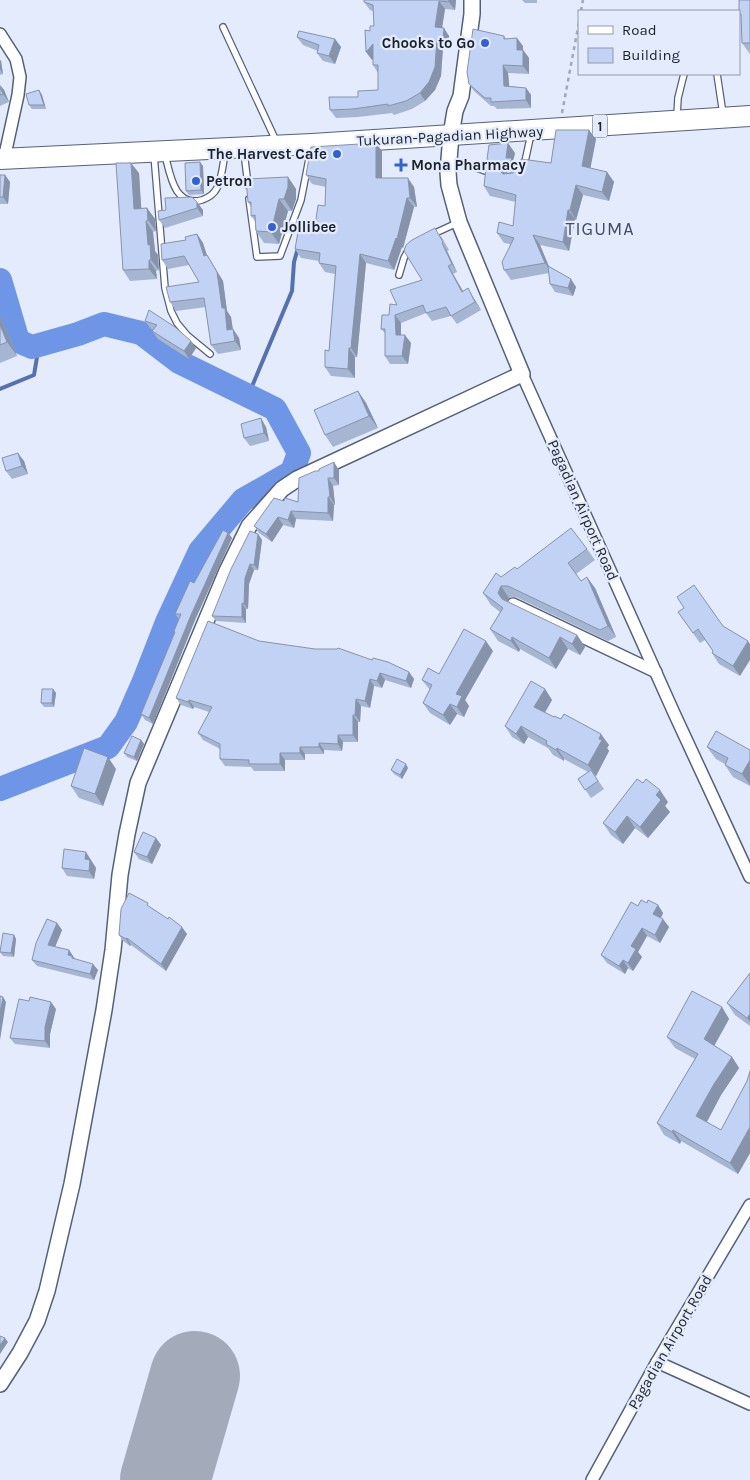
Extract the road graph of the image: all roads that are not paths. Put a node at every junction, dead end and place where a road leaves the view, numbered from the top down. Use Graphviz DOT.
graph roads {
  1 [pos="467,0"];
  2 [pos="472,0"];
  3 [pos="223,27"];
  4 [pos="0,34"];
  5 [pos="464,44"];
  6 [pos="684,75"];
  7 [pos="717,75"];
  8 [pos="750,116"];
  9 [pos="724,118"];
  10 [pos="676,121"];
  11 [pos="532,130"];
  12 [pos="451,135"];
  13 [pos="312,144"];
  14 [pos="278,146"];
  15 [pos="235,148"];
  16 [pos="158,150"];
  17 [pos="448,158"];
  18 [pos="2,159"];
  19 [pos="493,173"];
  20 [pos="521,176"];
  21 [pos="459,222"];
  22 [pos="423,239"];
  23 [pos="415,244"];
  24 [pos="399,275"];
  25 [pos="210,354"];
  26 [pos="522,374"];
  27 [pos="513,604"];
  28 [pos="656,672"];
  29 [pos="750,877"];
  30 [pos="750,1205"];
  31 [pos="657,1362"];
  32 [pos="0,1384"];
  33 [pos="750,1404"];
  34 [pos="592,1480"];
  1 -- 5 [label="street"];
  2 -- 5 [label="street"];
  3 -- 14 [label="lane"];
  4 -- 18 [label="street"];
  5 -- 12 [label="street, Pagadian Airport Road"];
  6 -- 10 [label="lane"];
  7 -- 9 [label="lane"];
  8 -- 9 [label="highway, Tukuran-Pagadian Highway / 1"];
  9 -- 10 [label="highway, Tukuran-Pagadian Highway / 1"];
  10 -- 11 [label="highway, Tukuran-Pagadian Highway / 1"];
  11 -- 12 [label="highway, Tukuran-Pagadian Highway / 1"];
  11 -- 20 [label="lane"];
  12 -- 13 [label="highway, Tukuran-Pagadian Highway / 1"];
  12 -- 17 [label="street, Pagadian Airport Road"];
  13 -- 14 [label="highway, Tukuran-Pagadian Highway / 1"];
  13 -- 15 [label="lane"];
  14 -- 15 [label="highway, Tukuran-Pagadian Highway / 1"];
  15 -- 16 [label="highway, Tukuran-Pagadian Highway / 1"];
  15 -- 16 [label="lane"];
  16 -- 18 [label="highway, Tukuran-Pagadian Highway / 1"];
  16 -- 25 [label="lane"];
  17 -- 19 [label="lane"];
  17 -- 21 [label="street, Pagadian Airport Road"];
  21 -- 22 [label="lane"];
  21 -- 26 [label="street, Pagadian Airport Road"];
  23 -- 24 [label="lane"];
  26 -- 28 [label="street, Pagadian Airport Road"];
  26 -- 32 [label="street"];
  27 -- 28 [label="street"];
  28 -- 29 [label="street, Pagadian Airport Road"];
  30 -- 31 [label="street, Pagadian Airport Road"];
  31 -- 33 [label="street"];
  31 -- 34 [label="street, Pagadian Airport Road"];
}
